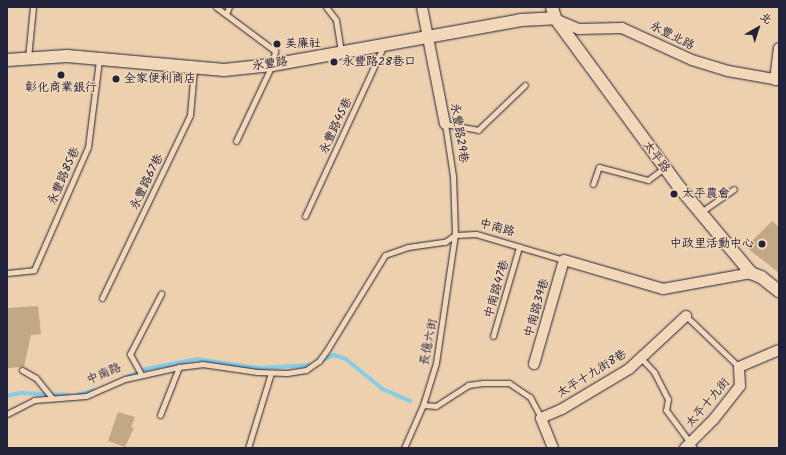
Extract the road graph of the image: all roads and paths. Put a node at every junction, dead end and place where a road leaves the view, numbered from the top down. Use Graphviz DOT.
graph roads {
  1 [pos="33,7"];
  2 [pos="216,7"];
  3 [pos="230,7"];
  4 [pos="326,7"];
  5 [pos="422,7"];
  6 [pos="554,13"];
  7 [pos="226,14"];
  8 [pos="429,36"];
  9 [pos="384,44"];
  10 [pos="779,48"];
  11 [pos="341,52"];
  12 [pos="28,58"];
  13 [pos="7,60"];
  14 [pos="99,60"];
  15 [pos="272,65"];
  16 [pos="194,69"];
  17 [pos="777,80"];
  18 [pos="525,85"];
  19 [pos="445,124"];
  20 [pos="236,142"];
  21 [pos="664,168"];
  22 [pos="593,184"];
  23 [pos="734,189"];
  24 [pos="700,212"];
  25 [pos="305,216"];
  26 [pos="455,235"];
  27 [pos="519,247"];
  28 [pos="564,260"];
  29 [pos="7,273"];
  30 [pos="751,274"];
  31 [pos="779,291"];
  32 [pos="161,294"];
  33 [pos="102,298"];
  34 [pos="686,316"];
  35 [pos="494,336"];
  36 [pos="779,350"];
  37 [pos="641,358"];
  38 [pos="534,364"];
  39 [pos="179,367"];
  40 [pos="738,367"];
  41 [pos="22,370"];
  42 [pos="271,373"];
  43 [pos="142,374"];
  44 [pos="52,398"];
  45 [pos="424,405"];
  46 [pos="7,414"];
  47 [pos="160,415"];
  48 [pos="542,418"];
  49 [pos="690,446"];
  50 [pos="248,448"];
  51 [pos="404,448"];
  52 [pos="553,448"];
  1 -- 12 [label="lane"];
  2 -- 7 [label="lane"];
  3 -- 7 [label="lane"];
  4 -- 11 [label="lane"];
  5 -- 8 [label="street, 永豐路29巷"];
  6 -- 8 [label="street, 永豐路"];
  6 -- 17 [label="street, 永豐北路"];
  6 -- 21 [label="street, 太平路"];
  7 -- 15 [label="lane"];
  8 -- 9 [label="street, 永豐路"];
  8 -- 19 [label="street, 永豐路29巷"];
  9 -- 11 [label="street, 永豐路"];
  9 -- 25 [label="lane, 永豐路45巷"];
  10 -- 17 [label="street"];
  11 -- 15 [label="street, 永豐路"];
  12 -- 13 [label="street, 永豐路"];
  12 -- 14 [label="street, 永豐路"];
  14 -- 16 [label="street, 永豐路"];
  14 -- 29 [label="lane, 永豐路85巷"];
  15 -- 16 [label="street, 永豐路"];
  15 -- 20 [label="lane"];
  16 -- 33 [label="lane, 永豐路67巷"];
  18 -- 19 [label="lane"];
  19 -- 26 [label="lane, 永豐路29巷"];
  21 -- 22 [label="lane"];
  21 -- 24 [label="street, 太平路"];
  23 -- 24 [label="lane"];
  24 -- 30 [label="street, 太平路"];
  26 -- 27 [label="lane, 中南路"];
  26 -- 42 [label="lane, 中南路"];
  26 -- 45 [label="lane, 長億六街"];
  27 -- 28 [label="lane, 中南路"];
  27 -- 35 [label="lane, 中南路47巷"];
  28 -- 30 [label="street, 中南路"];
  28 -- 38 [label="street, 中南路39巷"];
  30 -- 31 [label="street, 太平路"];
  32 -- 43 [label="lane, 中南路"];
  34 -- 37 [label="street, 太平十九街8巷"];
  34 -- 40 [label="lane, 太平十九街8巷"];
  36 -- 40 [label="street, 太平十九街"];
  37 -- 48 [label="street, 太平十九街8巷"];
  37 -- 49 [label="lane"];
  39 -- 42 [label="lane, 中南路"];
  39 -- 43 [label="lane, 中南路"];
  39 -- 47 [label="lane"];
  40 -- 49 [label="street, 太平十九街"];
  41 -- 44 [label="lane"];
  42 -- 50 [label="lane"];
  43 -- 44 [label="lane, 中南路"];
  44 -- 46 [label="lane, 中南路"];
  45 -- 48 [label="lane"];
  45 -- 51 [label="lane, 長億六街"];
  48 -- 52 [label="street"];
}
